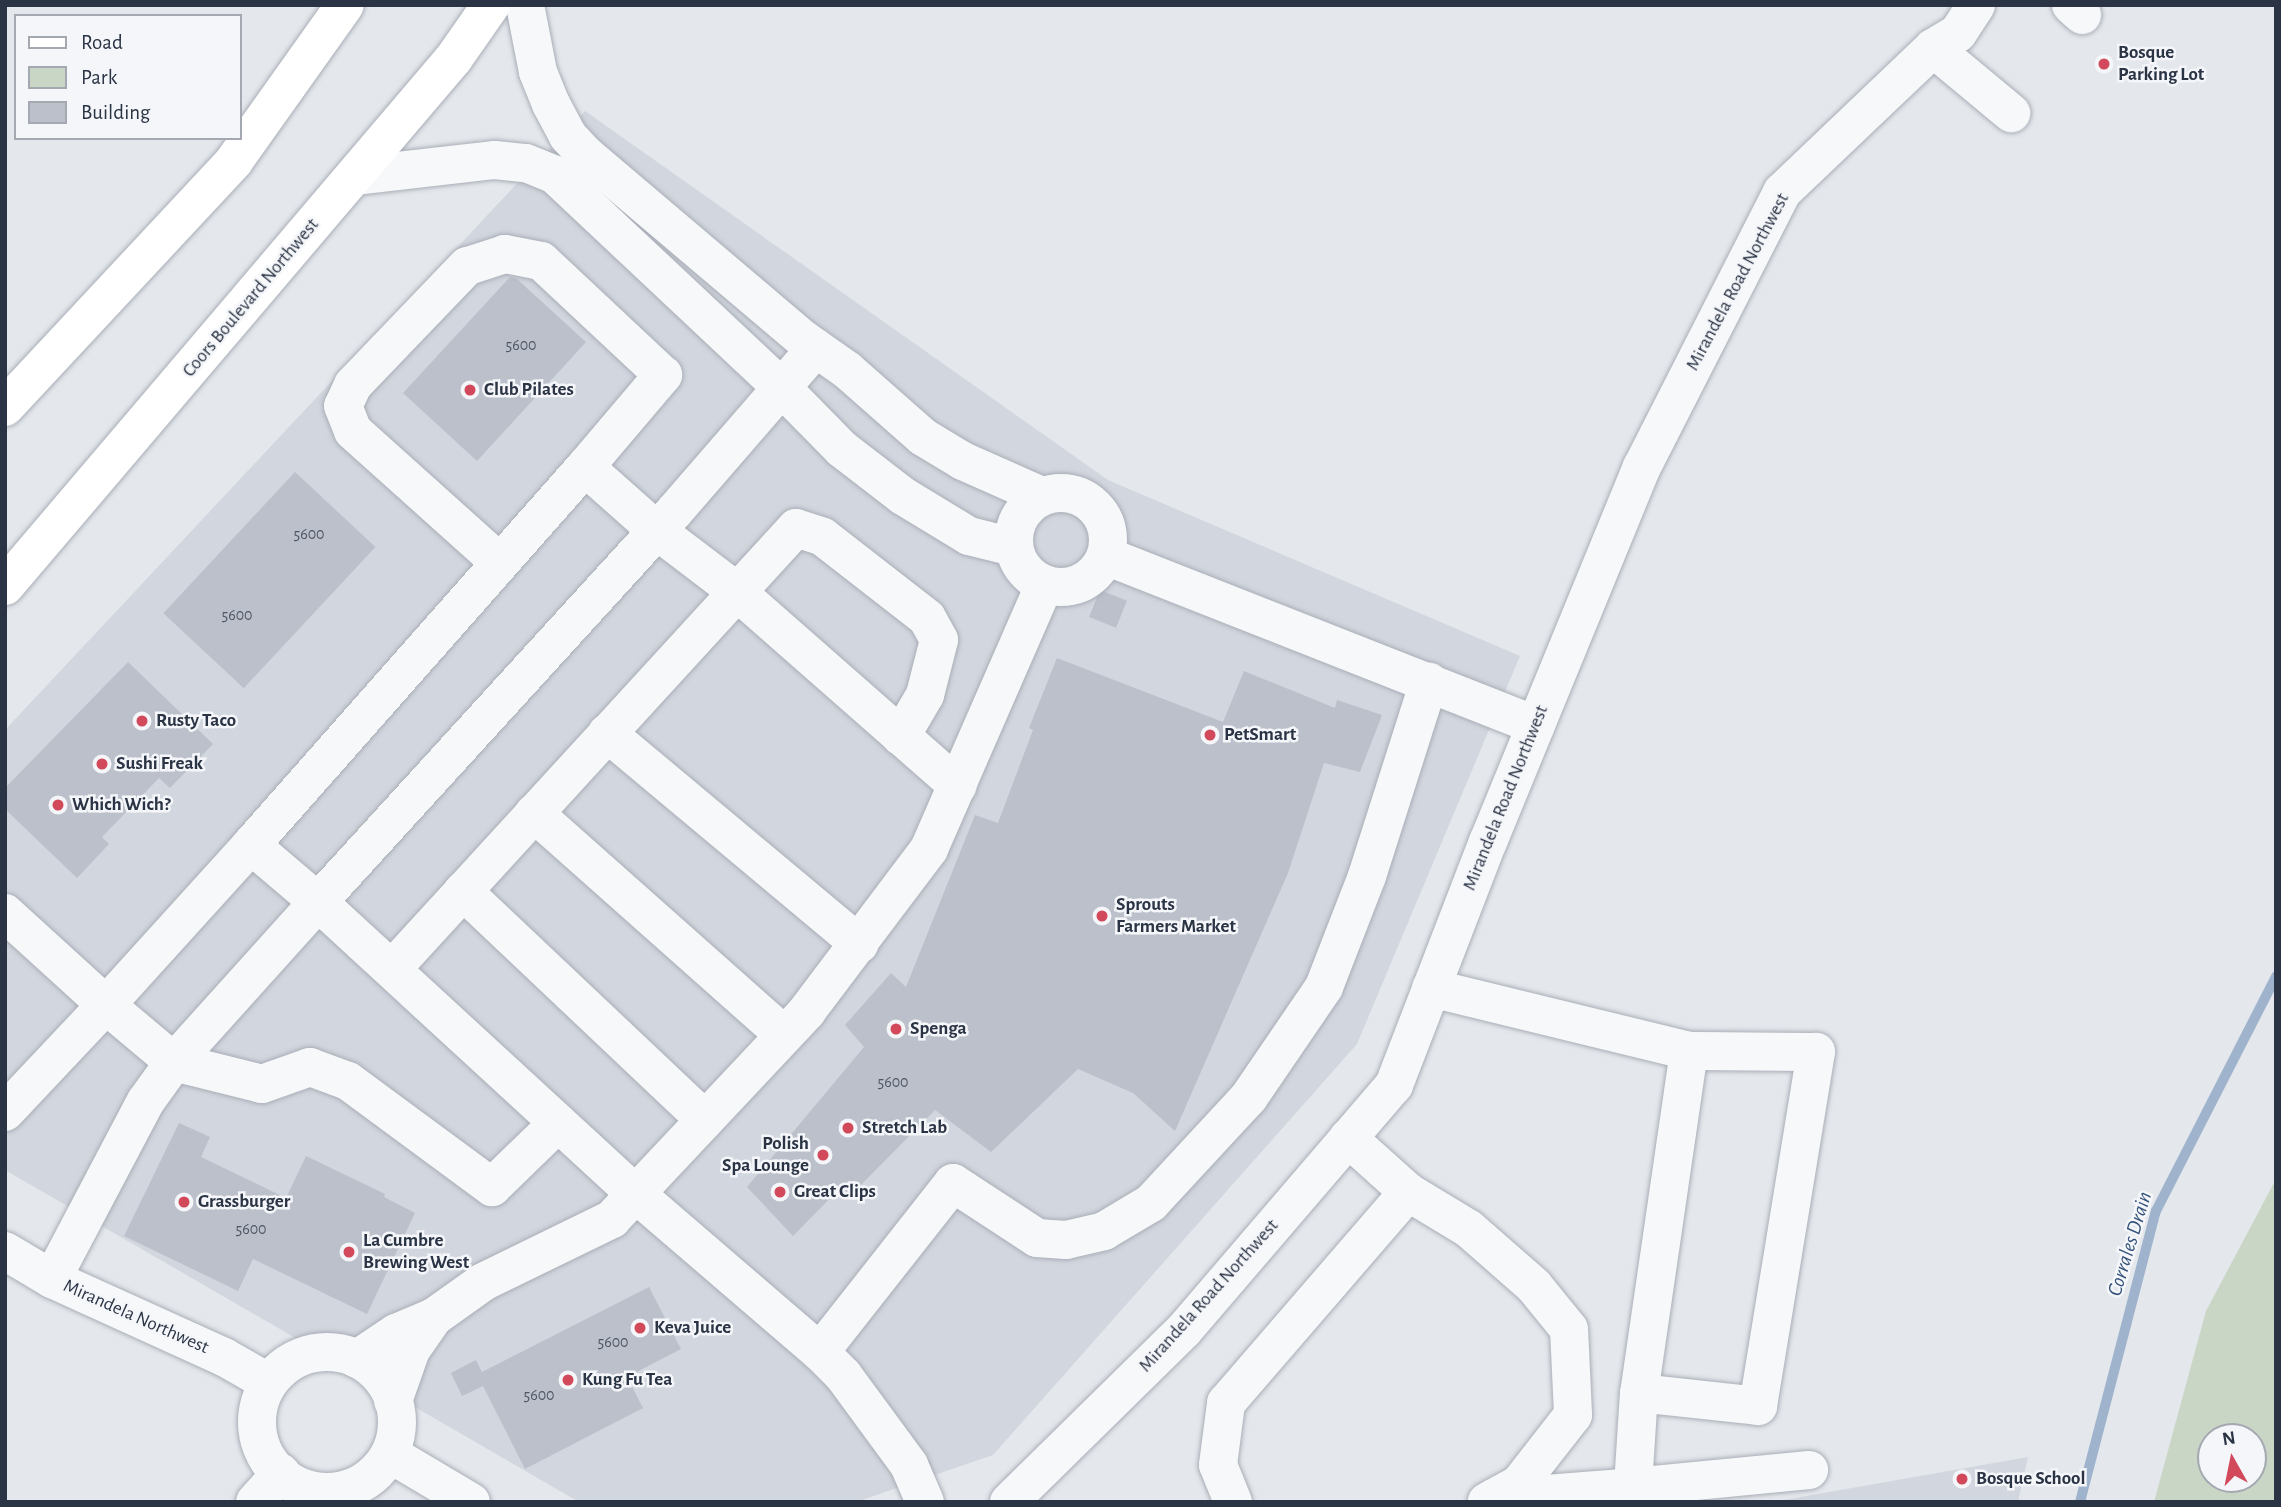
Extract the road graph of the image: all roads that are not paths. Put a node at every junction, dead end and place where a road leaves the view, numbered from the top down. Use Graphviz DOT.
graph roads {
  1 [pos="345,5"];
  2 [pos="491,5"];
  3 [pos="525,5"];
  4 [pos="1944,5"];
  5 [pos="1976,5"];
  6 [pos="1933,48"];
  7 [pos="2011,113"];
  8 [pos="354,176"];
  9 [pos="816,348"];
  10 [pos="781,387"];
  11 [pos="5,407"];
  12 [pos="585,467"];
  13 [pos="1042,496"];
  14 [pos="656,530"];
  15 [pos="1013,547"];
  16 [pos="1106,556"];
  17 [pos="499,562"];
  18 [pos="1045,584"];
  19 [pos="5,586"];
  20 [pos="736,591"];
  21 [pos="1429,682"];
  22 [pos="1536,725"];
  23 [pos="607,733"];
  24 [pos="901,736"];
  25 [pos="958,786"];
  26 [pos="534,813"];
  27 [pos="251,845"];
  28 [pos="463,891"];
  29 [pos="318,902"];
  30 [pos="5,913"];
  31 [pos="859,944"];
  32 [pos="392,969"];
  33 [pos="1432,988"];
  34 [pos="106,1005"];
  35 [pos="784,1035"];
  36 [pos="1689,1051"];
  37 [pos="174,1062"];
  38 [pos="5,1112"];
  39 [pos="705,1120"];
  40 [pos="558,1123"];
  41 [pos="1348,1138"];
  42 [pos="1408,1192"];
  43 [pos="636,1194"];
  44 [pos="5,1251"];
  45 [pos="52,1279"];
  46 [pos="434,1317"];
  47 [pos="820,1352"];
  48 [pos="357,1359"];
  49 [pos="268,1382"];
  50 [pos="1639,1393"];
  51 [pos="393,1401"];
  52 [pos="390,1454"];
  53 [pos="1810,1470"];
  54 [pos="281,1473"];
  55 [pos="1633,1487"];
  56 [pos="1489,1500"];
  57 [pos="255,1502"];
  58 [pos="471,1502"];
  59 [pos="925,1502"];
  60 [pos="1009,1502"];
  61 [pos="1233,1502"];
  1 -- 11 [label="main road"];
  2 -- 8 [label="main road, Coors Boulevard Northwest"];
  3 -- 9 [label="street"];
  4 -- 6 [label="street"];
  5 -- 6 [label="street"];
  6 -- 7 [label="street"];
  6 -- 22 [label="street, Mirandela Road Northwest"];
  8 -- 10 [label="street"];
  8 -- 19 [label="main road, Coors Boulevard Northwest"];
  9 -- 10 [label="street"];
  9 -- 13 [label="street"];
  10 -- 14 [label="street"];
  10 -- 15 [label="street"];
  12 -- 14 [label="street"];
  12 -- 17 [label="street"];
  12 -- 17 [label="street"];
  13 -- 15 [label="street"];
  13 -- 16 [label="street"];
  14 -- 20 [label="street"];
  14 -- 29 [label="street"];
  15 -- 18 [label="street"];
  16 -- 18 [label="street"];
  16 -- 21 [label="street"];
  17 -- 27 [label="street"];
  18 -- 25 [label="street"];
  20 -- 23 [label="street"];
  20 -- 24 [label="street"];
  20 -- 24 [label="street"];
  21 -- 22 [label="street"];
  21 -- 47 [label="street"];
  22 -- 33 [label="street, Mirandela Road Northwest"];
  23 -- 26 [label="street"];
  23 -- 31 [label="street"];
  24 -- 25 [label="street"];
  25 -- 31 [label="street"];
  26 -- 28 [label="street"];
  26 -- 35 [label="street"];
  27 -- 29 [label="street"];
  27 -- 34 [label="street"];
  28 -- 32 [label="street"];
  28 -- 39 [label="street"];
  29 -- 32 [label="street"];
  29 -- 37 [label="street"];
  30 -- 34 [label="street"];
  31 -- 35 [label="street"];
  32 -- 40 [label="street"];
  33 -- 36 [label="street"];
  33 -- 41 [label="street, Mirandela Road Northwest"];
  34 -- 37 [label="street"];
  34 -- 38 [label="street"];
  35 -- 39 [label="street"];
  36 -- 50 [label="street"];
  36 -- 50 [label="street"];
  37 -- 40 [label="street"];
  37 -- 45 [label="street"];
  39 -- 43 [label="street"];
  40 -- 43 [label="street"];
  41 -- 42 [label="street"];
  41 -- 60 [label="street, Mirandela Road Northwest"];
  42 -- 56 [label="street"];
  42 -- 61 [label="street"];
  43 -- 46 [label="street"];
  43 -- 47 [label="street"];
  44 -- 45 [label="street, Mirandela Northwest"];
  45 -- 49 [label="street, Mirandela Northwest"];
  46 -- 48 [label="street"];
  46 -- 51 [label="street"];
  47 -- 59 [label="street"];
  48 -- 49 [label="street"];
  48 -- 51 [label="street"];
  49 -- 54 [label="street"];
  50 -- 55 [label="street"];
  51 -- 52 [label="street"];
  52 -- 54 [label="street"];
  52 -- 58 [label="street"];
  53 -- 55 [label="street"];
  54 -- 57 [label="street"];
  55 -- 56 [label="street"];
}
